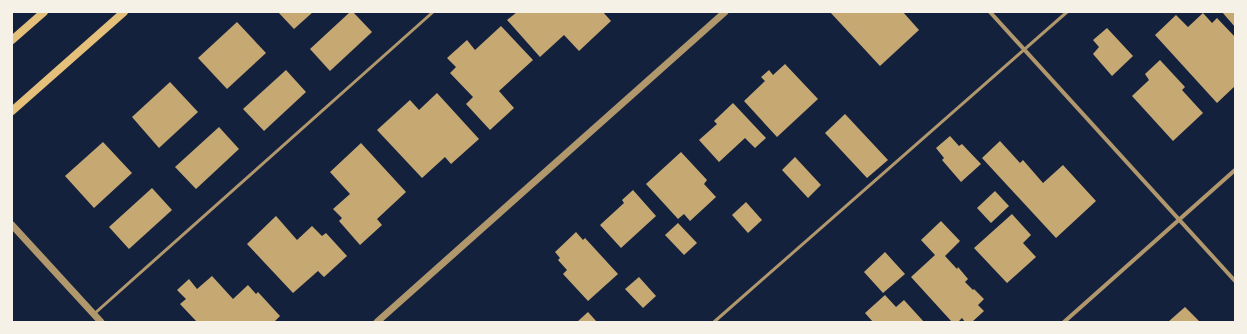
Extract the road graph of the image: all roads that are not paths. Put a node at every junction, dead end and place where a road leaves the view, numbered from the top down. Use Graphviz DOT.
graph roads {
  1 [pos="44,12"];
  2 [pos="124,12"];
  3 [pos="433,12"];
  4 [pos="725,12"];
  5 [pos="990,12"];
  6 [pos="1066,12"];
  7 [pos="12,40"];
  8 [pos="1024,49"];
  9 [pos="12,111"];
  10 [pos="1235,170"];
  11 [pos="1179,220"];
  12 [pos="12,225"];
  13 [pos="1235,281"];
  14 [pos="94,314"];
  15 [pos="101,322"];
  16 [pos="377,322"];
  17 [pos="714,322"];
  18 [pos="1064,322"];
  1 -- 7 [label="main road"];
  2 -- 9 [label="main road"];
  3 -- 14 [label="lane"];
  4 -- 16 [label="street"];
  5 -- 8 [label="street"];
  6 -- 8 [label="lane"];
  8 -- 11 [label="street"];
  8 -- 17 [label="lane"];
  10 -- 11 [label="street"];
  11 -- 13 [label="street"];
  11 -- 18 [label="street"];
  12 -- 14 [label="street"];
  14 -- 15 [label="street"];
}
